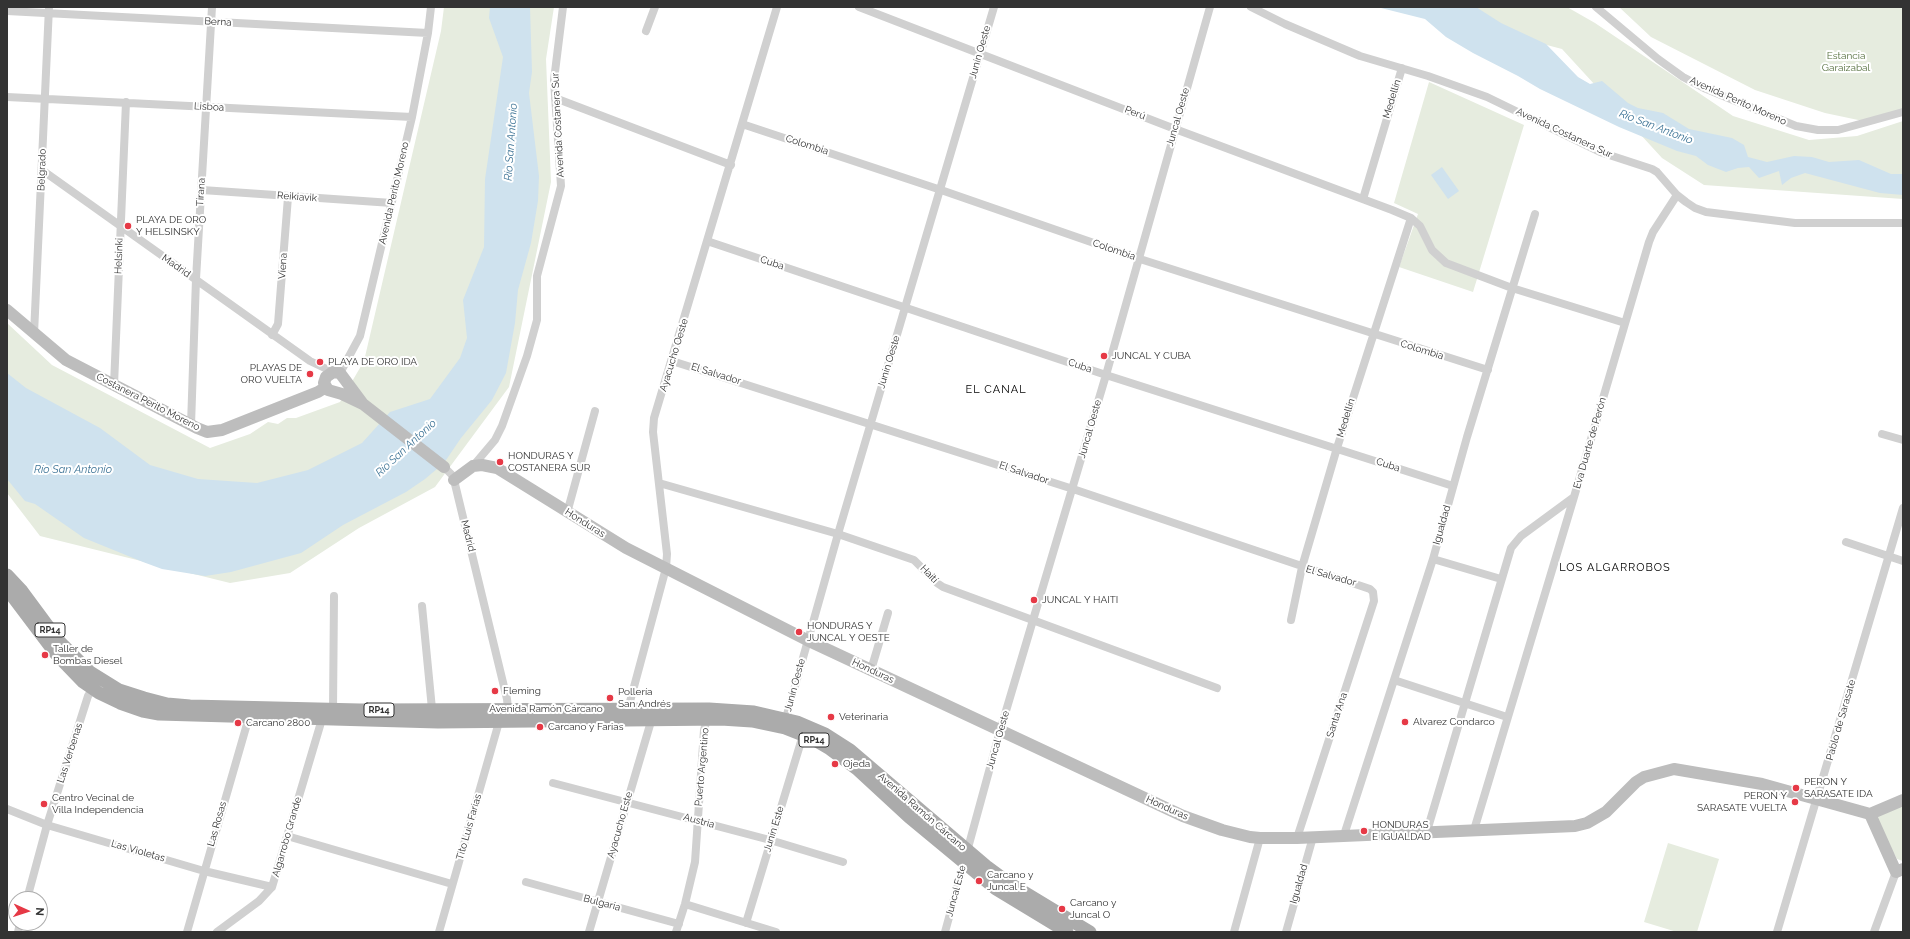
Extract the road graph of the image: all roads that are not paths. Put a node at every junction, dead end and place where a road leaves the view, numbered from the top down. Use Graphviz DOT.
graph roads {
  1 [pos="212,7"];
  2 [pos="431,7"];
  3 [pos="563,7"];
  4 [pos="655,7"];
  5 [pos="777,7"];
  6 [pos="859,7"];
  7 [pos="994,7"];
  8 [pos="1210,7"];
  9 [pos="1251,7"];
  10 [pos="1596,7"];
  11 [pos="49,10"];
  12 [pos="7,11"];
  13 [pos="211,22"];
  14 [pos="646,31"];
  15 [pos="428,33"];
  16 [pos="980,53"];
  17 [pos="1402,68"];
  18 [pos="7,97"];
  19 [pos="555,98"];
  20 [pos="44,99"];
  21 [pos="126,102"];
  22 [pos="206,107"];
  23 [pos="1903,112"];
  24 [pos="412,117"];
  25 [pos="742,124"];
  26 [pos="1175,129"];
  27 [pos="730,165"];
  28 [pos="42,170"];
  29 [pos="202,190"];
  30 [pos="941,190"];
  31 [pos="1677,195"];
  32 [pos="288,196"];
  33 [pos="1362,199"];
  34 [pos="392,203"];
  35 [pos="1535,214"];
  36 [pos="1411,218"];
  37 [pos="1903,223"];
  38 [pos="121,227"];
  39 [pos="707,241"];
  40 [pos="1140,259"];
  41 [pos="196,279"];
  42 [pos="1512,288"];
  43 [pos="905,307"];
  44 [pos="7,310"];
  45 [pos="1625,323"];
  46 [pos="34,334"];
  47 [pos="1372,334"];
  48 [pos="272,335"];
  49 [pos="310,361"];
  50 [pos="672,361"];
  51 [pos="1488,370"];
  52 [pos="339,374"];
  53 [pos="1106,375"];
  54 [pos="114,385"];
  55 [pos="329,388"];
  56 [pos="366,407"];
  57 [pos="595,411"];
  58 [pos="870,423"];
  59 [pos="191,425"];
  60 [pos="1882,434"];
  61 [pos="1903,440"];
  62 [pos="1337,448"];
  63 [pos="474,466"];
  64 [pos="444,467"];
  65 [pos="454,480"];
  66 [pos="659,483"];
  67 [pos="1453,486"];
  68 [pos="1073,489"];
  69 [pos="1574,497"];
  70 [pos="1903,508"];
  71 [pos="568,512"];
  72 [pos="838,534"];
  73 [pos="1846,542"];
  74 [pos="1889,556"];
  75 [pos="1433,559"];
  76 [pos="1903,560"];
  77 [pos="1302,567"];
  78 [pos="666,568"];
  79 [pos="7,575"];
  80 [pos="1501,579"];
  81 [pos="7,589"];
  82 [pos="1373,592"];
  83 [pos="334,596"];
  84 [pos="422,606"];
  85 [pos="888,613"];
  86 [pos="1033,620"];
  87 [pos="1291,620"];
  88 [pos="807,640"];
  89 [pos="871,670"];
  90 [pos="1394,680"];
  91 [pos="96,684"];
  92 [pos="1216,688"];
  93 [pos="1465,704"];
  94 [pos="333,709"];
  95 [pos="432,709"];
  96 [pos="508,709"];
  97 [pos="545,709"];
  98 [pos="628,709"];
  99 [pos="249,717"];
  100 [pos="1507,717"];
  101 [pos="652,718"];
  102 [pos="786,718"];
  103 [pos="322,719"];
  104 [pos="707,719"];
  105 [pos="438,722"];
  106 [pos="499,722"];
  107 [pos="1000,731"];
  108 [pos="803,735"];
  109 [pos="553,783"];
  110 [pos="1818,799"];
  111 [pos="1903,800"];
  112 [pos="627,802"];
  113 [pos="7,809"];
  114 [pos="1870,814"];
  115 [pos="698,820"];
  116 [pos="47,824"];
  117 [pos="1474,830"];
  118 [pos="1427,831"];
  119 [pos="1344,835"];
  120 [pos="287,836"];
  121 [pos="1313,837"];
  122 [pos="1260,838"];
  123 [pos="1297,838"];
  124 [pos="770,840"];
  125 [pos="965,856"];
  126 [pos="844,862"];
  127 [pos="1899,870"];
  128 [pos="204,871"];
  129 [pos="526,882"];
  130 [pos="452,884"];
  131 [pos="272,887"];
  132 [pos="29,891"];
  133 [pos="598,902"];
  134 [pos="685,904"];
  135 [pos="751,927"];
  136 [pos="678,928"];
  137 [pos="187,932"];
  138 [pos="217,932"];
  139 [pos="439,932"];
  140 [pos="589,932"];
  141 [pos="776,932"];
  142 [pos="945,932"];
  143 [pos="1067,932"];
  144 [pos="1090,932"];
  145 [pos="1234,932"];
  146 [pos="1286,932"];
  147 [pos="1777,932"];
  148 [pos="1874,932"];
  1 -- 13 [label="street, Tirana"];
  2 -- 15 [label="street, Avenida Perito Moreno"];
  3 -- 19 [label="street, Avenida Costanera Sur"];
  4 -- 14 [label="street"];
  5 -- 25 [label="street, Ayacucho Oeste"];
  6 -- 16 [label="street, Perú"];
  7 -- 16 [label="street, Junín Oeste"];
  8 -- 26 [label="street, Juncal Oeste"];
  9 -- 17 [label="street, Avenida Costanera Sur"];
  10 -- 23 [label="street, Avenida Perito Moreno"];
  11 -- 12 [label="street, Berna"];
  11 -- 13 [label="street, Berna"];
  11 -- 20 [label="street, Belgrado"];
  13 -- 15 [label="street, Berna"];
  13 -- 22 [label="street, Tirana"];
  15 -- 24 [label="street, Avenida Perito Moreno"];
  16 -- 26 [label="street, Perú"];
  16 -- 30 [label="street, Junín Oeste"];
  17 -- 31 [label="street, Avenida Costanera Sur"];
  17 -- 33 [label="street, Medellín"];
  18 -- 20 [label="street, Lisboa"];
  19 -- 27 [label="street"];
  19 -- 63 [label="street, Avenida Costanera Sur"];
  20 -- 21 [label="street, Lisboa"];
  20 -- 28 [label="street, Belgrado"];
  21 -- 22 [label="street, Lisboa"];
  21 -- 38 [label="street, Helsinki"];
  22 -- 24 [label="street, Lisboa"];
  22 -- 29 [label="street, Tirana"];
  24 -- 34 [label="street, Avenida Perito Moreno"];
  25 -- 27 [label="street, Ayacucho Oeste"];
  25 -- 30 [label="street, Colombia"];
  26 -- 33 [label="street, Perú"];
  26 -- 40 [label="street, Juncal Oeste"];
  27 -- 39 [label="street, Ayacucho Oeste"];
  28 -- 38 [label="street, Madrid"];
  28 -- 46 [label="street, Belgrado"];
  29 -- 32 [label="street, Reikiavik"];
  29 -- 41 [label="street, Tirana"];
  30 -- 40 [label="street, Colombia"];
  30 -- 43 [label="street, Junín Oeste"];
  31 -- 37 [label="street, Avenida Costanera Sur"];
  31 -- 45 [label="street, Eva Duarte de Perón"];
  32 -- 34 [label="street, Reikiavik"];
  32 -- 48 [label="street, Viena"];
  33 -- 36 [label="street, Perú"];
  34 -- 52 [label="street, Avenida Perito Moreno"];
  35 -- 42 [label="street, Igualdad"];
  36 -- 42 [label="street"];
  36 -- 47 [label="street, Medellín"];
  38 -- 41 [label="street, Madrid"];
  38 -- 54 [label="street, Helsinki"];
  39 -- 43 [label="street, Cuba"];
  39 -- 50 [label="street, Ayacucho Oeste"];
  40 -- 47 [label="street, Colombia"];
  40 -- 53 [label="street, Juncal Oeste"];
  41 -- 48 [label="street, Madrid"];
  41 -- 59 [label="street, Tirana"];
  42 -- 45 [label="street"];
  42 -- 51 [label="street, Igualdad"];
  43 -- 53 [label="street, Cuba"];
  43 -- 58 [label="street, Junín Oeste"];
  44 -- 46 [label="main road, Costanera Perito Moreno"];
  45 -- 69 [label="street, Eva Duarte de Perón"];
  46 -- 54 [label="main road, Costanera Perito Moreno"];
  47 -- 51 [label="street, Colombia"];
  47 -- 62 [label="street, Medellín"];
  48 -- 49 [label="street, Madrid"];
  49 -- 52 [label="street, Madrid"];
  49 -- 55 [label="street, Madrid"];
  50 -- 58 [label="street, El Salvador"];
  50 -- 66 [label="street, Ayacucho Oeste"];
  51 -- 67 [label="street, Igualdad"];
  52 -- 55 [label="main road"];
  52 -- 55 [label="main road"];
  52 -- 56 [label="main road, Madrid"];
  53 -- 62 [label="street, Cuba"];
  53 -- 68 [label="street, Juncal Oeste"];
  54 -- 59 [label="main road, Costanera Perito Moreno"];
  55 -- 56 [label="main road, Madrid"];
  55 -- 59 [label="main road, Costanera Perito Moreno"];
  56 -- 64 [label="main road, Madrid"];
  57 -- 71 [label="street"];
  58 -- 68 [label="street, El Salvador"];
  58 -- 72 [label="street, Junín Oeste"];
  60 -- 61 [label="street"];
  62 -- 67 [label="street, Cuba"];
  62 -- 77 [label="street, Medellín"];
  63 -- 65 [label="main road"];
  63 -- 71 [label="main road, Honduras"];
  64 -- 65 [label="street, Madrid"];
  65 -- 96 [label="street, Madrid"];
  66 -- 72 [label="street, Haití"];
  66 -- 78 [label="street, Ayacucho Oeste"];
  67 -- 75 [label="street, Igualdad"];
  68 -- 77 [label="street, El Salvador"];
  68 -- 86 [label="street, Juncal Oeste"];
  69 -- 80 [label="street, Eva Duarte de Perón"];
  69 -- 100 [label="street"];
  70 -- 74 [label="street, Pablo de Sarasate"];
  71 -- 78 [label="main road, Honduras"];
  72 -- 86 [label="street, Haití"];
  72 -- 88 [label="street, Junín Oeste"];
  73 -- 74 [label="street"];
  74 -- 76 [label="street"];
  74 -- 110 [label="street, Pablo de Sarasate"];
  75 -- 80 [label="street"];
  75 -- 90 [label="street, Igualdad"];
  77 -- 82 [label="street, El Salvador"];
  77 -- 87 [label="street, Medellín"];
  78 -- 88 [label="main road, Honduras"];
  78 -- 98 [label="street, Ayacucho Oeste"];
  79 -- 91 [label="main road, Avenida Ramón Cárcano / RP14"];
  80 -- 93 [label="street, Eva Duarte de Perón"];
  81 -- 91 [label="main road, Avenida Ramón Cárcano / RP14"];
  82 -- 123 [label="street, Santa Ana"];
  83 -- 94 [label="street"];
  84 -- 95 [label="street"];
  85 -- 89 [label="street"];
  86 -- 92 [label="street, Haití"];
  86 -- 107 [label="street, Juncal Oeste"];
  88 -- 89 [label="main road, Honduras"];
  88 -- 102 [label="street, Junín Oeste"];
  89 -- 107 [label="main road, Honduras"];
  90 -- 93 [label="street"];
  90 -- 119 [label="street, Igualdad"];
  91 -- 94 [label="main road, Avenida Ramón Cárcano / RP14"];
  91 -- 99 [label="main road, Avenida Ramón Cárcano / RP14"];
  91 -- 116 [label="street, Las Verbenas"];
  93 -- 100 [label="street"];
  93 -- 118 [label="street, Eva Duarte de Perón"];
  94 -- 95 [label="main road, Avenida Ramón Cárcano / RP14"];
  95 -- 96 [label="main road, Avenida Ramón Cárcano / RP14"];
  96 -- 97 [label="main road, Avenida Ramón Cárcano / RP14"];
  96 -- 105 [label="main road"];
  96 -- 106 [label="street, Tito Luis Farias"];
  97 -- 98 [label="main road, Avenida Ramón Cárcano / RP14"];
  97 -- 106 [label="main road"];
  98 -- 102 [label="main road, Avenida Ramón Cárcano / RP14"];
  99 -- 103 [label="main road, Avenida Ramón Cárcano / RP14"];
  99 -- 128 [label="street, Las Rosas"];
  100 -- 117 [label="street"];
  101 -- 104 [label="main road, Avenida Ramón Cárcano / RP14"];
  101 -- 106 [label="main road, Avenida Ramón Cárcano / RP14"];
  101 -- 112 [label="street, Ayacucho Este"];
  102 -- 125 [label="main road, Avenida Ramón Cárcano / RP14"];
  103 -- 105 [label="main road, Avenida Ramón Cárcano / RP14"];
  103 -- 120 [label="street, Algarrobo Grande"];
  104 -- 108 [label="main road, Avenida Ramón Cárcano / RP14"];
  104 -- 115 [label="street, Puerto Argentino"];
  105 -- 106 [label="main road, Avenida Ramón Cárcano / RP14"];
  106 -- 130 [label="street, Tito Luis Farias"];
  107 -- 122 [label="main road, Honduras"];
  107 -- 125 [label="street, Juncal Oeste"];
  108 -- 124 [label="street, Junín Este"];
  108 -- 125 [label="main road, Avenida Ramón Cárcano / RP14"];
  109 -- 112 [label="street, Austria"];
  110 -- 114 [label="main road, Honduras"];
  110 -- 117 [label="main road, Honduras"];
  110 -- 147 [label="street, Pablo de Sarasate"];
  111 -- 114 [label="main road"];
  112 -- 115 [label="street, Austria"];
  112 -- 133 [label="street, Ayacucho Este"];
  113 -- 116 [label="street, Las Violetas"];
  114 -- 127 [label="main road"];
  115 -- 124 [label="street, Austria"];
  115 -- 134 [label="street, Puerto Argentino"];
  116 -- 128 [label="street, Las Violetas"];
  116 -- 132 [label="street, Las Verbenas"];
  117 -- 118 [label="main road, Honduras"];
  118 -- 119 [label="main road, Honduras"];
  119 -- 121 [label="main road, Honduras"];
  120 -- 130 [label="street"];
  120 -- 131 [label="street, Algarrobo Grande"];
  121 -- 123 [label="main road, Honduras"];
  121 -- 146 [label="street, Igualdad"];
  122 -- 123 [label="main road, Honduras"];
  122 -- 145 [label="street"];
  124 -- 126 [label="street, Austria"];
  124 -- 135 [label="street, Junín Este"];
  125 -- 142 [label="street, Juncal Este"];
  125 -- 143 [label="main road, Avenida Ramón Cárcano / RP14"];
  125 -- 144 [label="main road, Avenida Ramón Cárcano / RP14"];
  127 -- 148 [label="street"];
  128 -- 131 [label="street, Las Violetas"];
  128 -- 137 [label="street, Las Rosas"];
  129 -- 133 [label="street, Bulgaria"];
  130 -- 139 [label="street, Tito Luis Farias"];
  131 -- 138 [label="street, Algarrobo Grande"];
  133 -- 136 [label="street, Bulgaria"];
  133 -- 140 [label="street, Ayacucho Este"];
  134 -- 135 [label="street"];
  134 -- 136 [label="street, Puerto Argentino"];
  135 -- 141 [label="street"];
}
